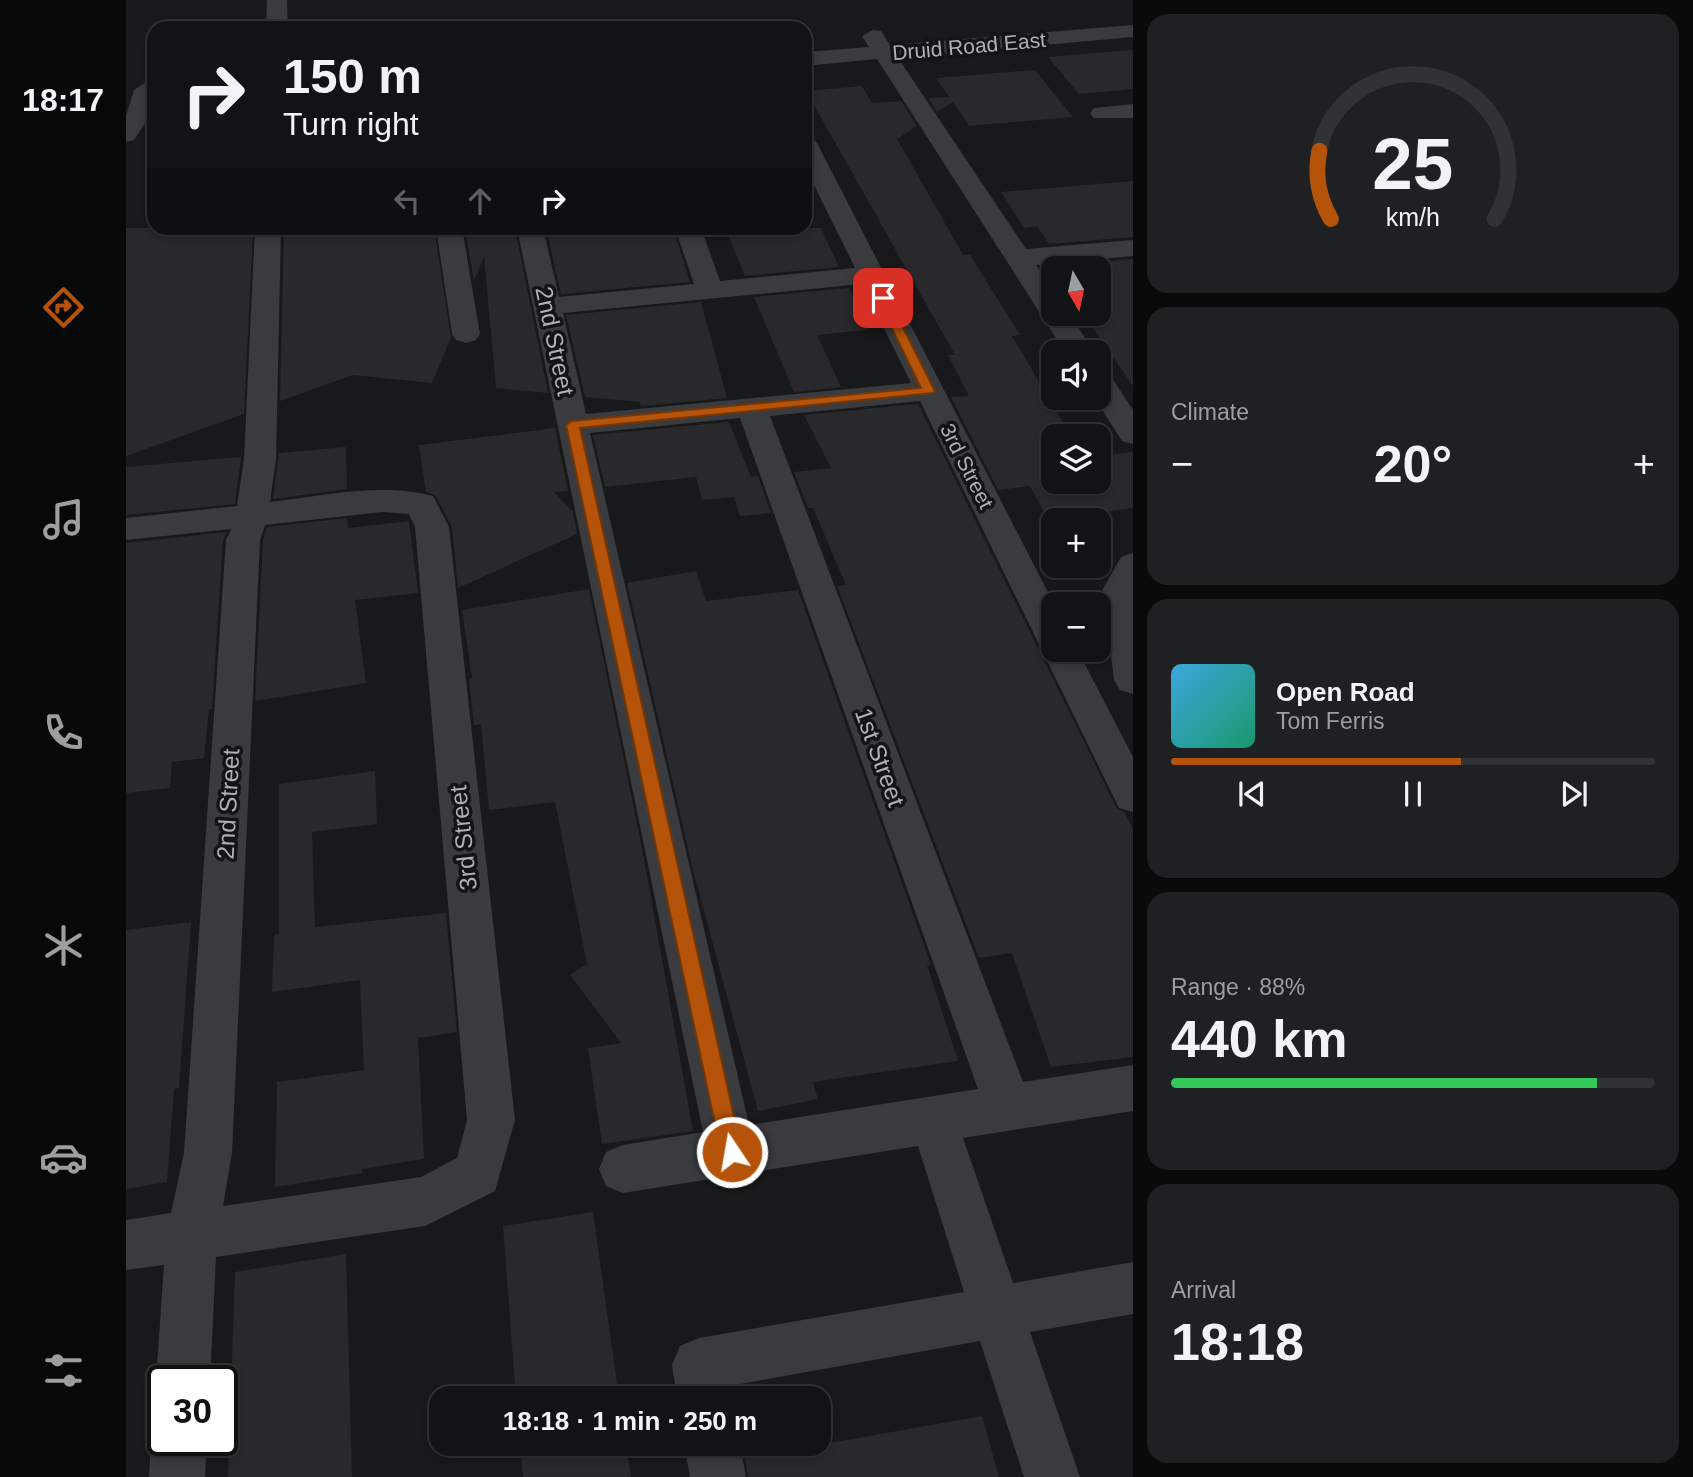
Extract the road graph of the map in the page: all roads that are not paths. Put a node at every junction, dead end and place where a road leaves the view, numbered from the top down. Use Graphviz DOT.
graph roads {
  1 [pos="277,0"];
  2 [pos="1133,16"];
  3 [pos="277,21"];
  4 [pos="1133,31"];
  5 [pos="812,41"];
  6 [pos="879,45"];
  7 [pos="812,58"];
  8 [pos="141,100"];
  9 [pos="1133,111"];
  10 [pos="1102,113"];
  11 [pos="126,135"];
  12 [pos="812,157"];
  13 [pos="268,235"];
  14 [pos="450,235"];
  15 [pos="532,235"];
  16 [pos="690,235"];
  17 [pos="1133,248"];
  18 [pos="1019,258"];
  19 [pos="871,275"];
  20 [pos="709,289"];
  21 [pos="1041,292"];
  22 [pos="549,306"];
  23 [pos="466,334"];
  24 [pos="929,391"];
  25 [pos="1111,400"];
  26 [pos="752,409"];
  27 [pos="572,425"];
  28 [pos="1133,434"];
  29 [pos="252,516"];
  30 [pos="126,529"];
  31 [pos="1133,565"];
  32 [pos="1041,612"];
  33 [pos="1066,662"];
  34 [pos="1133,680"];
  35 [pos="1133,796"];
  36 [pos="1133,1088"];
  37 [pos="1009,1106"];
  38 [pos="933,1119"];
  39 [pos="732,1152"];
  40 [pos="623,1169"];
  41 [pos="192,1234"];
  42 [pos="126,1245"];
  43 [pos="1133,1288"];
  44 [pos="997,1313"];
  45 [pos="184,1365"];
  46 [pos="702,1386"];
  47 [pos="178,1456"];
  48 [pos="714,1456"];
  49 [pos="177,1477"];
  50 [pos="718,1477"];
  51 [pos="1052,1477"];
  1 -- 3 [label="street"];
  2 -- 6 [label="street, Druid Road East"];
  4 -- 6 [label="street, Druid Road East"];
  5 -- 6 [label="street, Druid Road East"];
  6 -- 7 [label="street, Druid Road East"];
  6 -- 18 [label="street"];
  8 -- 11 [label="street"];
  9 -- 10 [label="street"];
  12 -- 19 [label="street, 3rd Street"];
  13 -- 29 [label="street, 2nd Street"];
  14 -- 23 [label="street"];
  15 -- 22 [label="street, 2nd Street"];
  16 -- 20 [label="street"];
  17 -- 18 [label="street"];
  18 -- 21 [label="street"];
  19 -- 20 [label="street"];
  19 -- 24 [label="street, 3rd Street"];
  20 -- 22 [label="street"];
  22 -- 27 [label="street, 2nd Street"];
  24 -- 26 [label="street"];
  24 -- 32 [label="street, 3rd Street"];
  25 -- 28 [label="street"];
  26 -- 27 [label="street"];
  26 -- 37 [label="street, 1st Street"];
  27 -- 39 [label="street, 2nd Street"];
  29 -- 30 [label="street"];
  29 -- 41 [label="street, 2nd Street"];
  29 -- 41 [label="street, 3rd Street"];
  31 -- 34 [label="street"];
  33 -- 35 [label="street"];
  36 -- 37 [label="street"];
  37 -- 38 [label="street"];
  38 -- 39 [label="street"];
  38 -- 44 [label="street"];
  39 -- 40 [label="street"];
  41 -- 42 [label="street"];
  41 -- 45 [label="street, 2nd Street"];
  43 -- 44 [label="street"];
  44 -- 46 [label="street"];
  44 -- 51 [label="street"];
  47 -- 49 [label="street"];
  48 -- 50 [label="street"];
}
